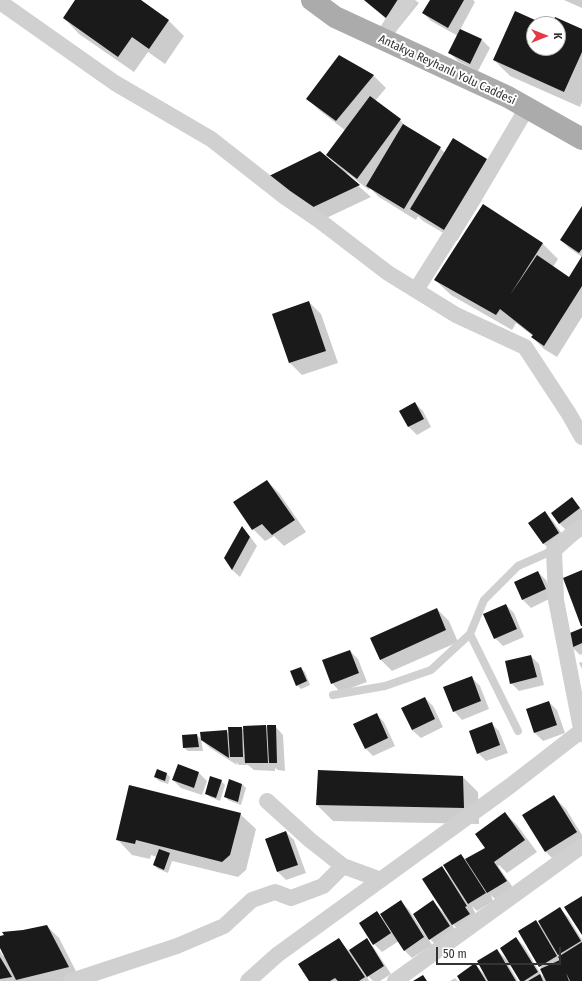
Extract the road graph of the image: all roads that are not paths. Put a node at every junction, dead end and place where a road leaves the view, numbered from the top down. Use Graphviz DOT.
graph roads {
  1 [pos="312,0"];
  2 [pos="407,0"];
  3 [pos="0,2"];
  4 [pos="382,39"];
  5 [pos="527,108"];
  6 [pos="582,140"];
  7 [pos="416,290"];
  8 [pos="582,437"];
  9 [pos="582,527"];
  10 [pos="554,550"];
  11 [pos="470,634"];
  12 [pos="333,695"];
  13 [pos="518,731"];
  14 [pos="582,732"];
  15 [pos="267,801"];
  16 [pos="582,846"];
  17 [pos="343,866"];
  18 [pos="382,880"];
  19 [pos="71,981"];
  20 [pos="248,981"];
  21 [pos="395,981"];
  1 -- 4 [label="main road, Antakya Reyhanlı Yolu Caddesi"];
  2 -- 4 [label="street"];
  3 -- 7 [label="street"];
  4 -- 5 [label="main road, Antakya Reyhanlı Yolu Caddesi"];
  5 -- 6 [label="main road, Antakya Reyhanlı Yolu Caddesi"];
  5 -- 7 [label="street"];
  7 -- 8 [label="street"];
  9 -- 10 [label="street"];
  10 -- 11 [label="lane"];
  10 -- 14 [label="street"];
  11 -- 12 [label="lane"];
  11 -- 13 [label="lane"];
  14 -- 18 [label="street"];
  15 -- 17 [label="street"];
  16 -- 21 [label="street"];
  17 -- 18 [label="street"];
  17 -- 19 [label="street"];
  18 -- 20 [label="street"];
}
